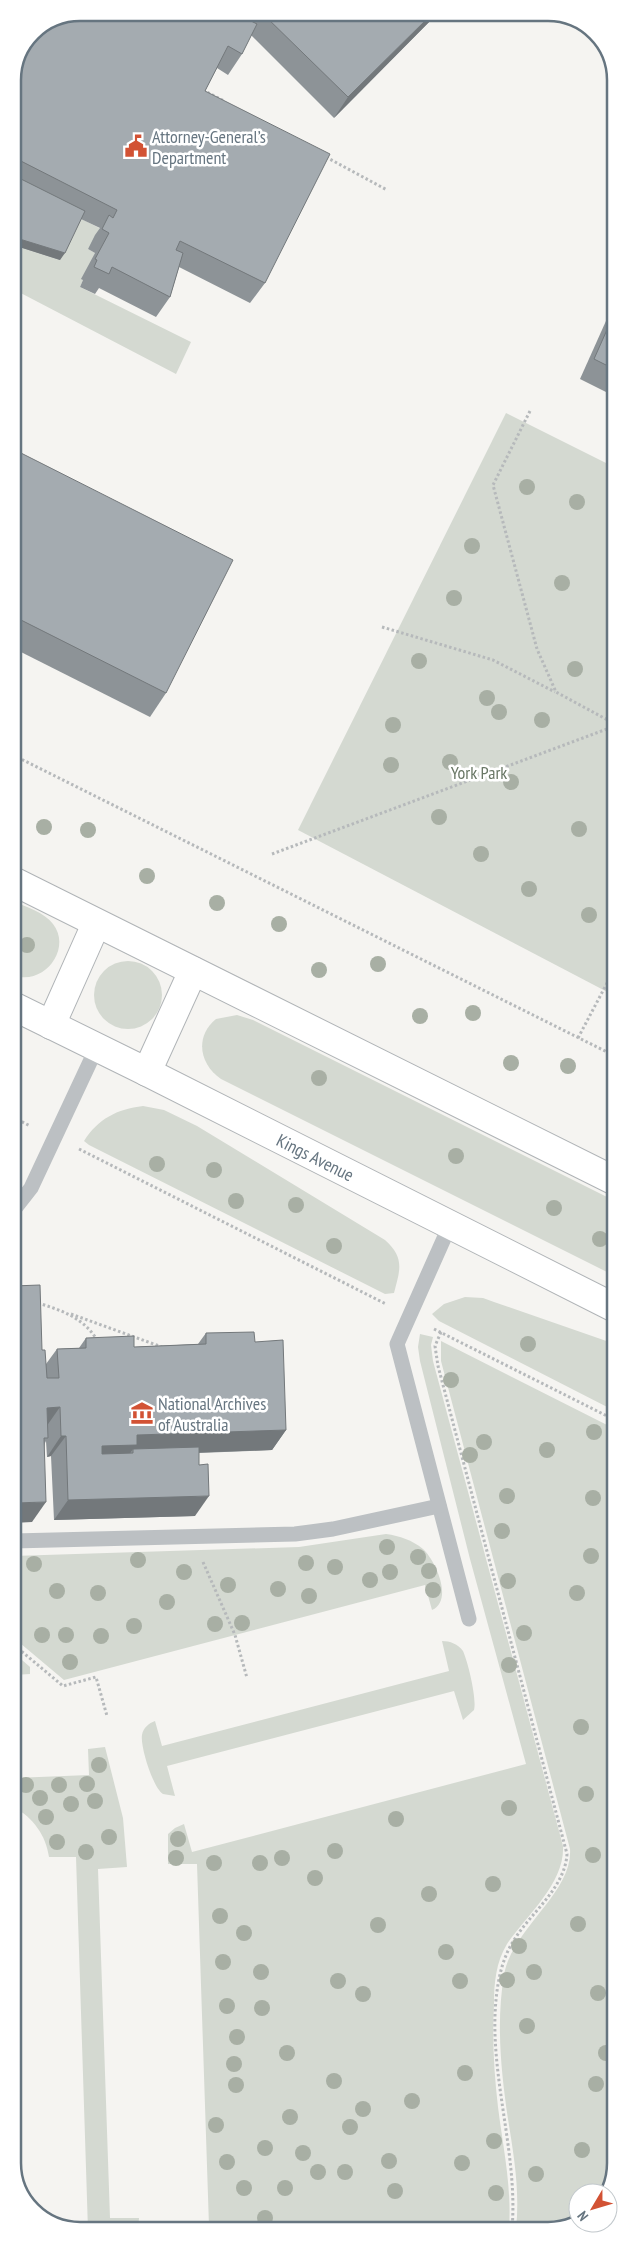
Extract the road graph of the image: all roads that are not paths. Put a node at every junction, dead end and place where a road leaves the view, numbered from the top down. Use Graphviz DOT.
graph roads {
  1 [pos="21,885"];
  2 [pos="96,924"];
  3 [pos="194,971"];
  4 [pos="21,1010"];
  5 [pos="51,1025"];
  6 [pos="97,1047"];
  7 [pos="147,1072"];
  8 [pos="607,1177"];
  9 [pos="21,1201"];
  10 [pos="450,1225"];
  11 [pos="607,1304"];
  12 [pos="439,1506"];
  13 [pos="21,1541"];
  14 [pos="469,1619"];
  1 -- 2 [label="main road"];
  2 -- 3 [label="main road"];
  2 -- 5 [label="main road"];
  3 -- 7 [label="main road"];
  3 -- 8 [label="main road"];
  4 -- 5 [label="main road, Kings Avenue"];
  5 -- 6 [label="main road, Kings Avenue"];
  6 -- 7 [label="main road, Kings Avenue"];
  6 -- 9 [label="lane"];
  7 -- 10 [label="main road, Kings Avenue"];
  10 -- 11 [label="main road, Kings Avenue"];
  10 -- 12 [label="lane"];
  12 -- 13 [label="lane"];
  12 -- 14 [label="lane"];
}
